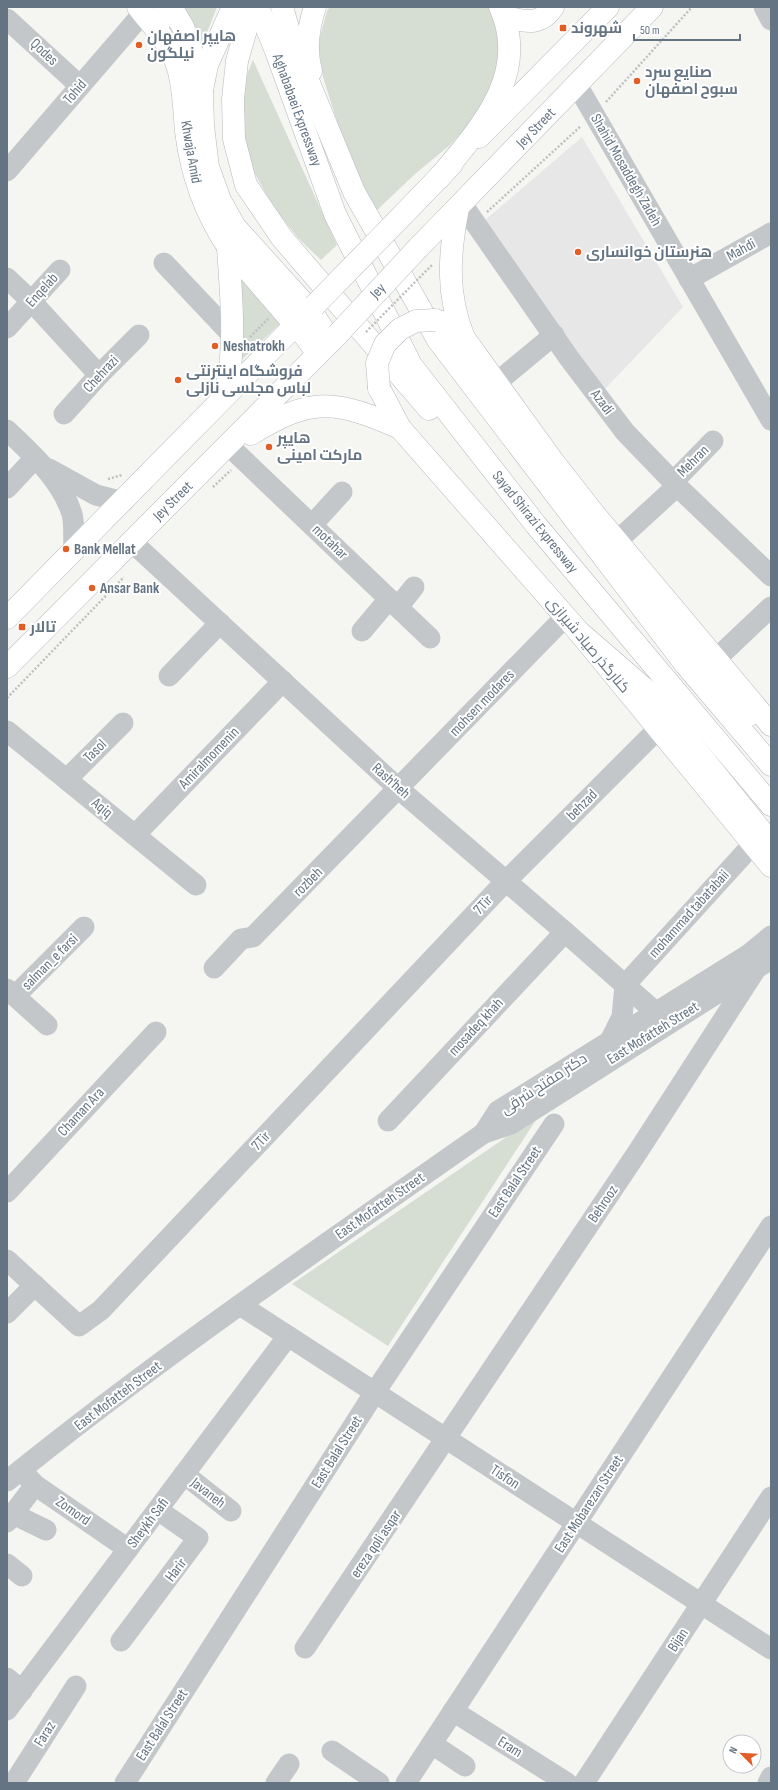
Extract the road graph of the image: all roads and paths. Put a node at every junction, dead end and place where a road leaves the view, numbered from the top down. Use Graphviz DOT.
graph roads {
  1 [pos="166,7"];
  2 [pos="171,7"];
  3 [pos="234,7"];
  4 [pos="257,7"];
  5 [pos="282,7"];
  6 [pos="316,7"];
  7 [pos="553,7"];
  8 [pos="608,7"];
  9 [pos="652,7"];
  10 [pos="692,7"];
  11 [pos="764,7"];
  12 [pos="502,12"];
  13 [pos="146,17"];
  14 [pos="7,19"];
  15 [pos="771,20"];
  16 [pos="284,46"];
  17 [pos="577,85"];
  18 [pos="80,86"];
  19 [pos="202,90"];
  20 [pos="594,115"];
  21 [pos="327,128"];
  22 [pos="7,171"];
  23 [pos="439,178"];
  24 [pos="354,192"];
  25 [pos="460,206"];
  26 [pos="334,214"];
  27 [pos="475,222"];
  28 [pos="771,233"];
  29 [pos="228,247"];
  30 [pos="418,248"];
  31 [pos="164,263"];
  32 [pos="60,270"];
  33 [pos="422,275"];
  34 [pos="7,278"];
  35 [pos="689,279"];
  36 [pos="32,302"];
  37 [pos="306,314"];
  38 [pos="268,318"];
  39 [pos="7,328"];
  40 [pos="139,335"];
  41 [pos="554,335"];
  42 [pos="363,336"];
  43 [pos="239,338"];
  44 [pos="464,338"];
  45 [pos="329,343"];
  46 [pos="99,375"];
  47 [pos="500,379"];
  48 [pos="225,395"];
  49 [pos="64,414"];
  50 [pos="770,415"];
  51 [pos="400,428"];
  52 [pos="7,430"];
  53 [pos="713,441"];
  54 [pos="225,450"];
  55 [pos="39,461"];
  56 [pos="124,474"];
  57 [pos="104,480"];
  58 [pos="675,484"];
  59 [pos="7,488"];
  60 [pos="342,492"];
  61 [pos="123,502"];
  62 [pos="312,525"];
  63 [pos="536,525"];
  64 [pos="621,546"];
  65 [pos="139,548"];
  66 [pos="74,551"];
  67 [pos="771,576"];
  68 [pos="414,587"];
  69 [pos="394,603"];
  70 [pos="771,608"];
  71 [pos="7,618"];
  72 [pos="220,623"];
  73 [pos="572,625"];
  74 [pos="362,630"];
  75 [pos="430,638"];
  76 [pos="716,659"];
  77 [pos="7,668"];
  78 [pos="169,676"];
  79 [pos="283,681"];
  80 [pos="7,697"];
  81 [pos="123,723"];
  82 [pos="771,725"];
  83 [pos="658,729"];
  84 [pos="7,731"];
  85 [pos="771,743"];
  86 [pos="771,765"];
  87 [pos="67,780"];
  88 [pos="399,789"];
  89 [pos="771,805"];
  90 [pos="135,835"];
  91 [pos="762,843"];
  92 [pos="771,866"];
  93 [pos="506,881"];
  94 [pos="196,885"];
  95 [pos="84,927"];
  96 [pos="565,932"];
  97 [pos="771,936"];
  98 [pos="762,965"];
  99 [pos="214,968"];
  100 [pos="625,985"];
  101 [pos="11,993"];
  102 [pos="663,1018"];
  103 [pos="47,1025"];
  104 [pos="156,1032"];
  105 [pos="609,1043"];
  106 [pos="388,1121"];
  107 [pos="554,1124"];
  108 [pos="484,1133"];
  109 [pos="7,1192"];
  110 [pos="771,1226"];
  111 [pos="7,1260"];
  112 [pos="34,1285"];
  113 [pos="240,1305"];
  114 [pos="7,1313"];
  115 [pos="288,1336"];
  116 [pos="375,1392"];
  117 [pos="447,1439"];
  118 [pos="184,1474"];
  119 [pos="14,1475"];
  120 [pos="35,1485"];
  121 [pos="771,1497"];
  122 [pos="158,1510"];
  123 [pos="231,1511"];
  124 [pos="10,1518"];
  125 [pos="576,1523"];
  126 [pos="46,1530"];
  127 [pos="128,1549"];
  128 [pos="702,1604"];
  129 [pos="122,1641"];
  130 [pos="305,1648"];
  131 [pos="771,1649"];
  132 [pos="14,1684"];
  133 [pos="76,1686"];
  134 [pos="7,1710"];
  135 [pos="453,1711"];
  136 [pos="432,1744"];
  137 [pos="332,1751"];
  138 [pos="289,1764"];
  139 [pos="465,1766"];
  140 [pos="771,1777"];
  141 [pos="14,1783"];
  142 [pos="125,1783"];
  143 [pos="276,1783"];
  144 [pos="379,1783"];
  145 [pos="406,1783"];
  146 [pos="567,1783"];
  147 [pos="584,1783"];
  148 [pos="768,1783"];
  1 -- 13 [label="main road"];
  2 -- 19 [label="main road, Khwaja Amid"];
  3 -- 19 [label="main road"];
  4 -- 16 [label="main road, Aghababaei Expressway"];
  4 -- 63 [label="main road"];
  5 -- 16 [label="main road, Aghababaei Expressway"];
  6 -- 21 [label="main road"];
  7 -- 12 [label="main road"];
  8 -- 23 [label="main road"];
  9 -- 17 [label="main road, Jey Street"];
  10 -- 20 [label="path"];
  11 -- 15 [label="street"];
  12 -- 23 [label="main road"];
  13 -- 18 [label="street, Tohid"];
  13 -- 29 [label="main road, Khwaja Amid"];
  14 -- 18 [label="street, Qodes"];
  16 -- 21 [label="main road, Aghababaei Expressway"];
  16 -- 26 [label="main road, Aghababaei Expressway"];
  17 -- 20 [label="street, Shahid Mosaddegh Zadeh"];
  17 -- 25 [label="main road, Jey Street"];
  18 -- 22 [label="street, Tohid"];
  19 -- 37 [label="main road, Khwaja Amid"];
  20 -- 27 [label="path"];
  20 -- 35 [label="street, Shahid Mosaddegh Zadeh"];
  21 -- 24 [label="main road, Aghababaei Expressway"];
  23 -- 37 [label="main road, bridge"];
  24 -- 86 [label="main road, Sayad Shirazi Expressway"];
  25 -- 27 [label="street, Azadi"];
  25 -- 30 [label="main road, Jey Street"];
  25 -- 44 [label="main road"];
  26 -- 63 [label="main road, Sayad Shirazi Expressway"];
  27 -- 41 [label="street, Azadi"];
  28 -- 35 [label="street, Mahdi"];
  29 -- 37 [label="main road, Khwaja Amid"];
  29 -- 43 [label="main road"];
  30 -- 45 [label="main road, Jey, bridge"];
  31 -- 43 [label="street"];
  32 -- 36 [label="street, Enqelab"];
  33 -- 42 [label="path, bridge"];
  34 -- 36 [label="street"];
  35 -- 50 [label="street, Shahid Mosaddegh Zadeh"];
  36 -- 39 [label="street, Enqelab"];
  36 -- 46 [label="street"];
  37 -- 45 [label="main road"];
  37 -- 48 [label="main road"];
  38 -- 43 [label="path"];
  40 -- 46 [label="street, Chehrazi"];
  41 -- 47 [label="street"];
  41 -- 58 [label="street, Azadi"];
  43 -- 48 [label="main road"];
  44 -- 47 [label="main road"];
  44 -- 51 [label="main road, bridge"];
  45 -- 54 [label="main road, Jey Street"];
  46 -- 49 [label="street, Chehrazi"];
  47 -- 64 [label="main road"];
  48 -- 61 [label="main road"];
  51 -- 54 [label="main road"];
  51 -- 73 [label="main road, کنارگذر صیاد شیرازی"];
  52 -- 55 [label="street"];
  53 -- 58 [label="street, Mehran"];
  54 -- 62 [label="street, motahar"];
  54 -- 65 [label="main road, Jey Street"];
  55 -- 59 [label="street"];
  55 -- 61 [label="street"];
  55 -- 66 [label="street"];
  56 -- 57 [label="path"];
  58 -- 64 [label="street, Mehran"];
  58 -- 67 [label="street, Azadi"];
  60 -- 62 [label="street"];
  61 -- 66 [label="main road"];
  62 -- 69 [label="street, motahar"];
  63 -- 89 [label="main road, Sayad Shirazi Expressway"];
  64 -- 76 [label="main road"];
  64 -- 85 [label="main road"];
  65 -- 72 [label="street, Rash'heh"];
  65 -- 77 [label="main road, Jey Street"];
  65 -- 80 [label="path"];
  66 -- 71 [label="main road"];
  68 -- 69 [label="street"];
  69 -- 74 [label="street"];
  69 -- 75 [label="street, motahar"];
  70 -- 76 [label="street"];
  72 -- 78 [label="street"];
  72 -- 79 [label="street, Rash'heh"];
  73 -- 83 [label="main road, کنارگذر صیاد شیرازی"];
  73 -- 88 [label="street, mohsen modares"];
  73 -- 91 [label="main road"];
  76 -- 82 [label="main road"];
  79 -- 88 [label="street, Rash'heh"];
  79 -- 90 [label="street, Amiralmomenin"];
  81 -- 87 [label="street, Tasol"];
  83 -- 91 [label="main road, کنارگذر صیاد شیرازی"];
  83 -- 93 [label="street, behzad"];
  84 -- 87 [label="street, Aqiq"];
  87 -- 90 [label="street, Aqiq"];
  88 -- 93 [label="street, Rash'heh"];
  88 -- 99 [label="street, rozbeh"];
  90 -- 94 [label="street, Aqiq"];
  91 -- 92 [label="main road, کنارگذر صیاد شیرازی"];
  91 -- 100 [label="street, mohammad tabatabaii"];
  93 -- 96 [label="street, Rash'heh"];
  93 -- 112 [label="street, 7Tir"];
  95 -- 101 [label="street, salman_e farsi"];
  96 -- 100 [label="street, Rash'heh"];
  96 -- 106 [label="street, mosadeq khah"];
  97 -- 98 [label="street, دکتر مفتح شرقی"];
  98 -- 102 [label="street, دکتر مفتح شرقی"];
  98 -- 117 [label="street, Behrooz"];
  100 -- 102 [label="street, Rash'heh"];
  100 -- 105 [label="street"];
  101 -- 103 [label="street, salman_e farsi"];
  102 -- 105 [label="street, دکتر مفتح شرقی"];
  102 -- 108 [label="street, East Mofatteh Street"];
  104 -- 109 [label="street, Chaman Ara"];
  105 -- 108 [label="street, دکتر مفتح شرقی"];
  107 -- 116 [label="street, East Balal Street"];
  108 -- 113 [label="street, East Mofatteh Street"];
  110 -- 125 [label="street, East Mobarezan Street"];
  111 -- 112 [label="street, 7Tir"];
  112 -- 114 [label="street"];
  113 -- 115 [label="street, Tisfon"];
  113 -- 119 [label="street, East Mofatteh Street"];
  115 -- 116 [label="street, Tisfon"];
  115 -- 118 [label="street, Sheykh Safi"];
  116 -- 117 [label="street, Tisfon"];
  116 -- 142 [label="street, East Balal Street"];
  117 -- 125 [label="street, Tisfon"];
  117 -- 130 [label="street, ereza qoli asqar"];
  118 -- 122 [label="street, Sheykh Safi"];
  118 -- 123 [label="street, Javaneh"];
  119 -- 120 [label="street, Zomord"];
  120 -- 124 [label="street"];
  120 -- 127 [label="street, Zomord"];
  121 -- 128 [label="street, Bijan"];
  122 -- 127 [label="street, Sheykh Safi"];
  122 -- 129 [label="street, Harir"];
  124 -- 126 [label="street"];
  125 -- 128 [label="street, Tisfon"];
  125 -- 135 [label="street, East Mobarezan Street"];
  127 -- 132 [label="street, Sheykh Safi"];
  128 -- 131 [label="street, Tisfon"];
  128 -- 147 [label="street, Bijan"];
  132 -- 134 [label="street, Sheykh Safi"];
  133 -- 141 [label="street, Faraz"];
  135 -- 136 [label="street, East Mobarezan Street"];
  135 -- 146 [label="street, Eram"];
  136 -- 139 [label="street"];
  136 -- 145 [label="street, East Mobarezan Street"];
  137 -- 144 [label="street"];
  138 -- 143 [label="street"];
  140 -- 148 [label="street"];
}
